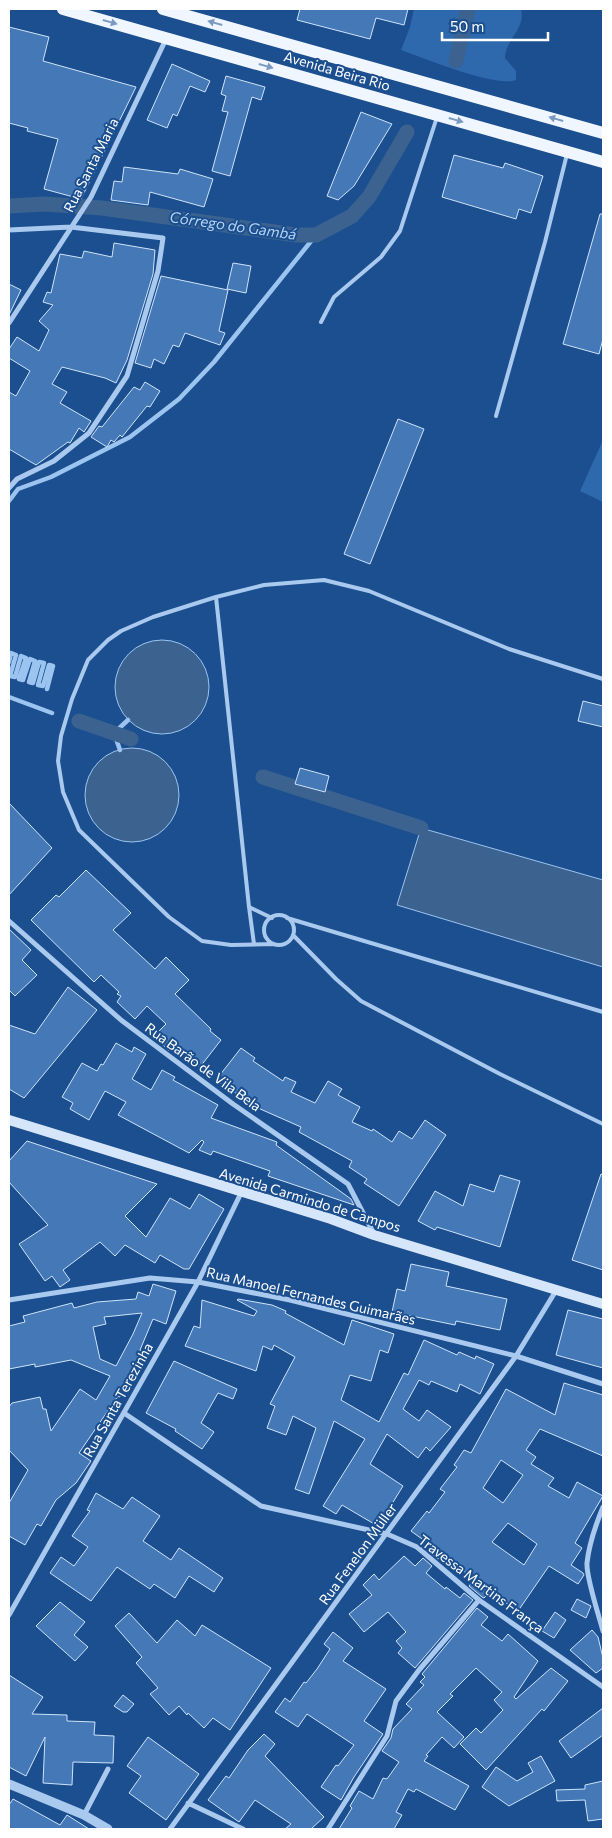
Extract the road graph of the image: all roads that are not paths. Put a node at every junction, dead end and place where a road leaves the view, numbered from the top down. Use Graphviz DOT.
graph roads {
  1 [pos="63,9"];
  2 [pos="162,9"];
  3 [pos="166,38"];
  4 [pos="438,115"];
  5 [pos="603,133"];
  6 [pos="567,152"];
  7 [pos="603,162"];
  8 [pos="71,227"];
  9 [pos="9,230"];
  10 [pos="322,322"];
  11 [pos="9,323"];
  12 [pos="496,416"];
  13 [pos="9,488"];
  14 [pos="216,597"];
  15 [pos="603,679"];
  16 [pos="249,907"];
  17 [pos="272,918"];
  18 [pos="286,918"];
  19 [pos="9,921"];
  20 [pos="293,935"];
  21 [pos="254,944"];
  22 [pos="274,944"];
  23 [pos="603,1012"];
  24 [pos="9,1120"];
  25 [pos="603,1124"];
  26 [pos="241,1193"];
  27 [pos="374,1234"];
  28 [pos="198,1282"];
  29 [pos="558,1289"];
  30 [pos="9,1300"];
  31 [pos="603,1304"];
  32 [pos="516,1356"];
  33 [pos="603,1384"];
  34 [pos="124,1413"];
  35 [pos="603,1507"];
  36 [pos="387,1534"];
  37 [pos="479,1600"];
  38 [pos="9,1616"];
  39 [pos="603,1631"];
  40 [pos="603,1687"];
  41 [pos="108,1769"];
  42 [pos="9,1784"];
  43 [pos="188,1804"];
  44 [pos="84,1815"];
  45 [pos="108,1829"];
  46 [pos="170,1829"];
  47 [pos="243,1829"];
  48 [pos="328,1829"];
  1 -- 3 [label="main road, Avenida Beira Rio, one-way"];
  5 -- 2 [label="main road, Avenida Beira Rio, one-way"];
  3 -- 4 [label="main road, Avenida Beira Rio, one-way"];
  3 -- 8 [label="street, Rua Santa Maria"];
  4 -- 6 [label="main road, Avenida Beira Rio, one-way"];
  4 -- 10 [label="lane"];
  6 -- 7 [label="main road, Avenida Beira Rio"];
  6 -- 12 [label="lane"];
  8 -- 9 [label="street"];
  8 -- 11 [label="street, Rua Santa Maria"];
  8 -- 13 [label="street"];
  14 -- 15 [label="lane"];
  14 -- 16 [label="lane"];
  14 -- 21 [label="lane"];
  16 -- 17 [label="lane"];
  16 -- 21 [label="lane"];
  17 -- 18 [label="lane"];
  17 -- 22 [label="lane"];
  18 -- 20 [label="lane"];
  18 -- 23 [label="lane"];
  19 -- 27 [label="street, Rua Barão de Vila Bela"];
  20 -- 22 [label="lane"];
  20 -- 25 [label="lane"];
  21 -- 22 [label="lane"];
  24 -- 26 [label="main road, Avenida Carmindo de Campos"];
  26 -- 27 [label="main road, Avenida Carmindo de Campos"];
  26 -- 28 [label="street, Rua Santa Terezinha"];
  27 -- 29 [label="main road, Avenida Carmindo de Campos"];
  28 -- 30 [label="street, Rua Manoel Fernandes Guimarães"];
  28 -- 32 [label="street, Rua Manoel Fernandes Guimarães"];
  28 -- 34 [label="street, Rua Santa Terezinha"];
  29 -- 31 [label="main road, Avenida Carmindo de Campos"];
  29 -- 32 [label="street, Rua Fenelon Müller"];
  32 -- 33 [label="street, Rua Manoel Fernandes Guimarães"];
  32 -- 36 [label="street, Rua Fenelon Müller"];
  34 -- 36 [label="street, Travessa Martins França"];
  34 -- 38 [label="street, Rua Santa Terezinha"];
  35 -- 39 [label="street"];
  36 -- 37 [label="street, Travessa Martins França"];
  36 -- 43 [label="street, Rua Fenelon Müller"];
  37 -- 40 [label="street, Travessa Martins França"];
  37 -- 48 [label="street"];
  41 -- 44 [label="street"];
  42 -- 44 [label="street"];
  43 -- 46 [label="street, Rua Fenelon Müller"];
  43 -- 47 [label="street"];
  44 -- 45 [label="street"];
}
